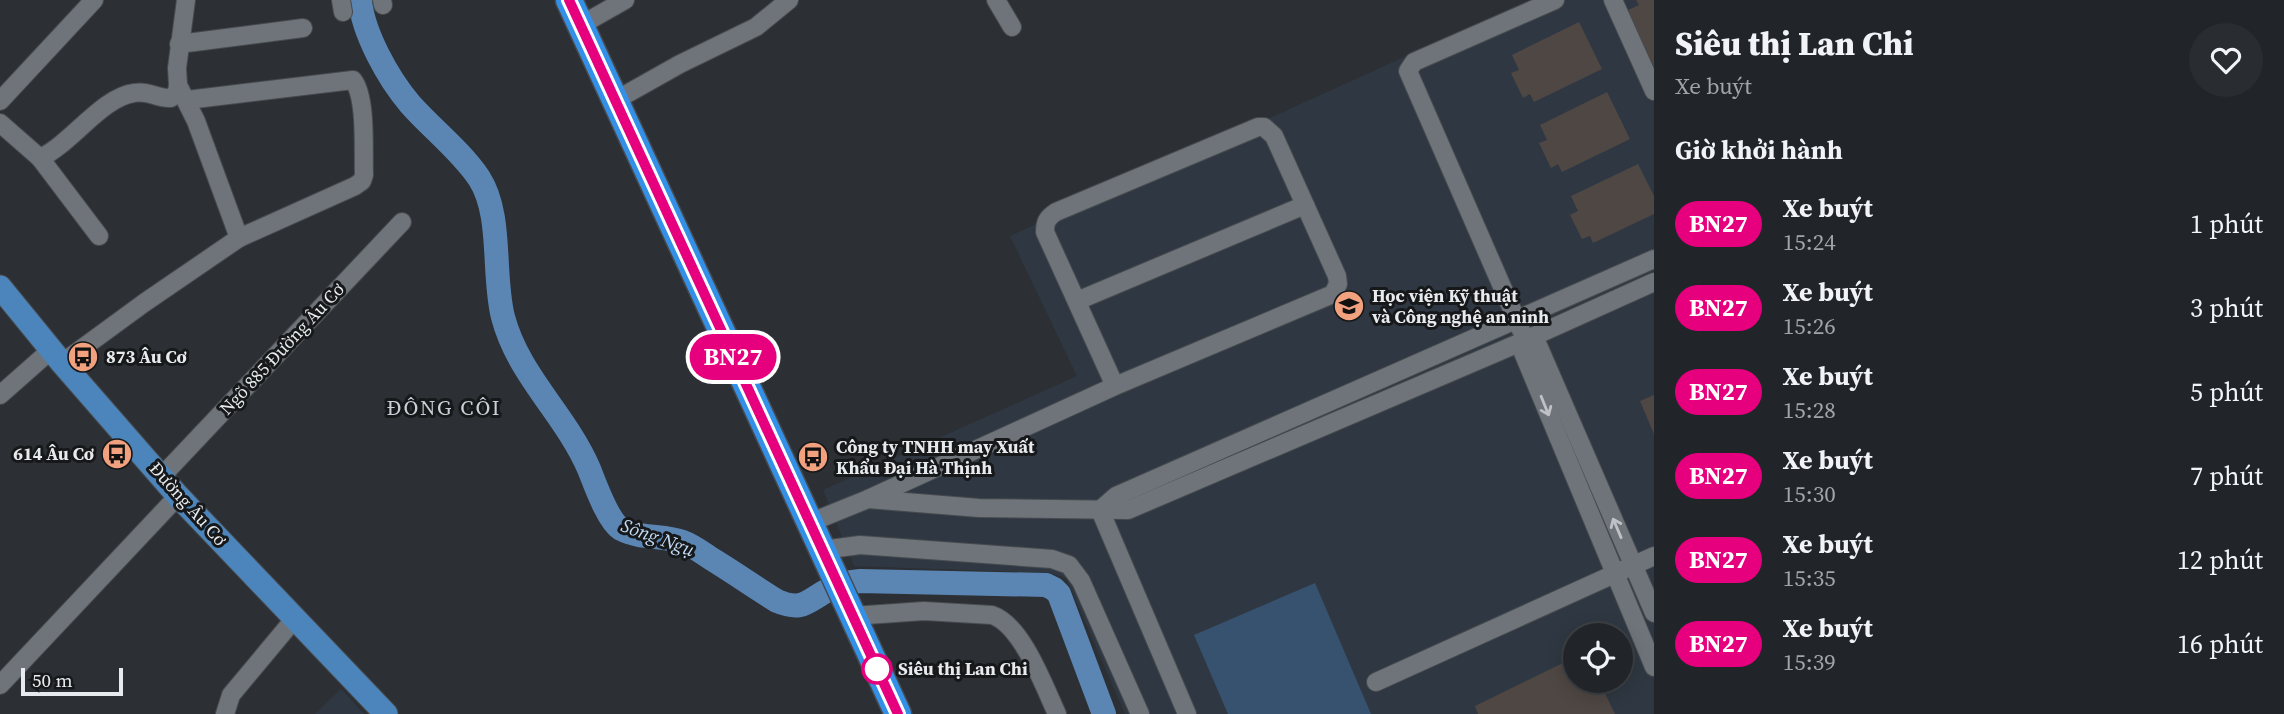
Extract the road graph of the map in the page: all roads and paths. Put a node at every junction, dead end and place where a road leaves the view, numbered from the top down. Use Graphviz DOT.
graph roads {
  1 [pos="94,0"];
  2 [pos="186,0"];
  3 [pos="569,0"];
  4 [pos="625,0"];
  5 [pos="789,0"];
  6 [pos="996,0"];
  7 [pos="1555,0"];
  8 [pos="1613,0"];
  9 [pos="581,25"];
  10 [pos="1012,27"];
  11 [pos="303,28"];
  12 [pos="179,44"];
  13 [pos="1654,91"];
  14 [pos="183,93"];
  15 [pos="616,100"];
  16 [pos="0,101"];
  17 [pos="0,123"];
  18 [pos="40,158"];
  19 [pos="1306,205"];
  20 [pos="402,222"];
  21 [pos="99,236"];
  22 [pos="239,238"];
  23 [pos="1654,259"];
  24 [pos="1654,282"];
  25 [pos="0,287"];
  26 [pos="1077,302"];
  27 [pos="1517,320"];
  28 [pos="1526,340"];
  29 [pos="57,357"];
  30 [pos="1115,386"];
  31 [pos="0,394"];
  32 [pos="162,476"];
  33 [pos="178,496"];
  34 [pos="868,499"];
  35 [pos="1100,510"];
  36 [pos="809,523"];
  37 [pos="824,554"];
  38 [pos="1654,556"];
  39 [pos="1633,564"];
  40 [pos="1613,573"];
  41 [pos="1654,613"];
  42 [pos="851,614"];
  43 [pos="296,617"];
  44 [pos="1654,667"];
  45 [pos="1376,682"];
  46 [pos="0,685"];
  47 [pos="225,714"];
  48 [pos="386,714"];
  49 [pos="898,714"];
  50 [pos="1057,714"];
  51 [pos="1140,714"];
  52 [pos="1187,714"];
  1 -- 16 [label="street"];
  2 -- 12 [label="street"];
  3 -- 9 [label="highway"];
  4 -- 9 [label="street"];
  5 -- 15 [label="street"];
  6 -- 10 [label="street"];
  7 -- 27 [label="street"];
  8 -- 13 [label="street"];
  9 -- 15 [label="highway"];
  11 -- 12 [label="street"];
  12 -- 14 [label="street"];
  14 -- 18 [label="street"];
  14 -- 22 [label="street"];
  14 -- 22 [label="street"];
  15 -- 36 [label="highway"];
  17 -- 18 [label="street"];
  18 -- 21 [label="street"];
  19 -- 26 [label="street"];
  19 -- 26 [label="street"];
  19 -- 30 [label="street"];
  20 -- 32 [label="street, Ngõ 885 Đường Âu Cơ"];
  22 -- 29 [label="street"];
  23 -- 27 [label="street"];
  24 -- 28 [label="street"];
  25 -- 29 [label="main road, Đường Âu Cơ"];
  26 -- 30 [label="street"];
  27 -- 28 [label="street"];
  27 -- 35 [label="street"];
  28 -- 35 [label="street"];
  39 -- 28 [label="street, one-way"];
  28 -- 40 [label="street, one-way"];
  29 -- 31 [label="street"];
  29 -- 32 [label="main road, Đường Âu Cơ"];
  30 -- 34 [label="street"];
  32 -- 33 [label="main road, Đường Âu Cơ"];
  33 -- 43 [label="main road, Đường Âu Cơ"];
  33 -- 46 [label="street"];
  34 -- 35 [label="street"];
  34 -- 36 [label="street"];
  35 -- 52 [label="street"];
  36 -- 37 [label="highway"];
  37 -- 42 [label="highway"];
  37 -- 51 [label="street"];
  38 -- 39 [label="street"];
  39 -- 40 [label="street"];
  39 -- 41 [label="street"];
  40 -- 44 [label="street"];
  40 -- 45 [label="street"];
  42 -- 49 [label="highway"];
  42 -- 50 [label="street"];
  43 -- 47 [label="street"];
  43 -- 48 [label="main road, Đường Âu Cơ"];
}
